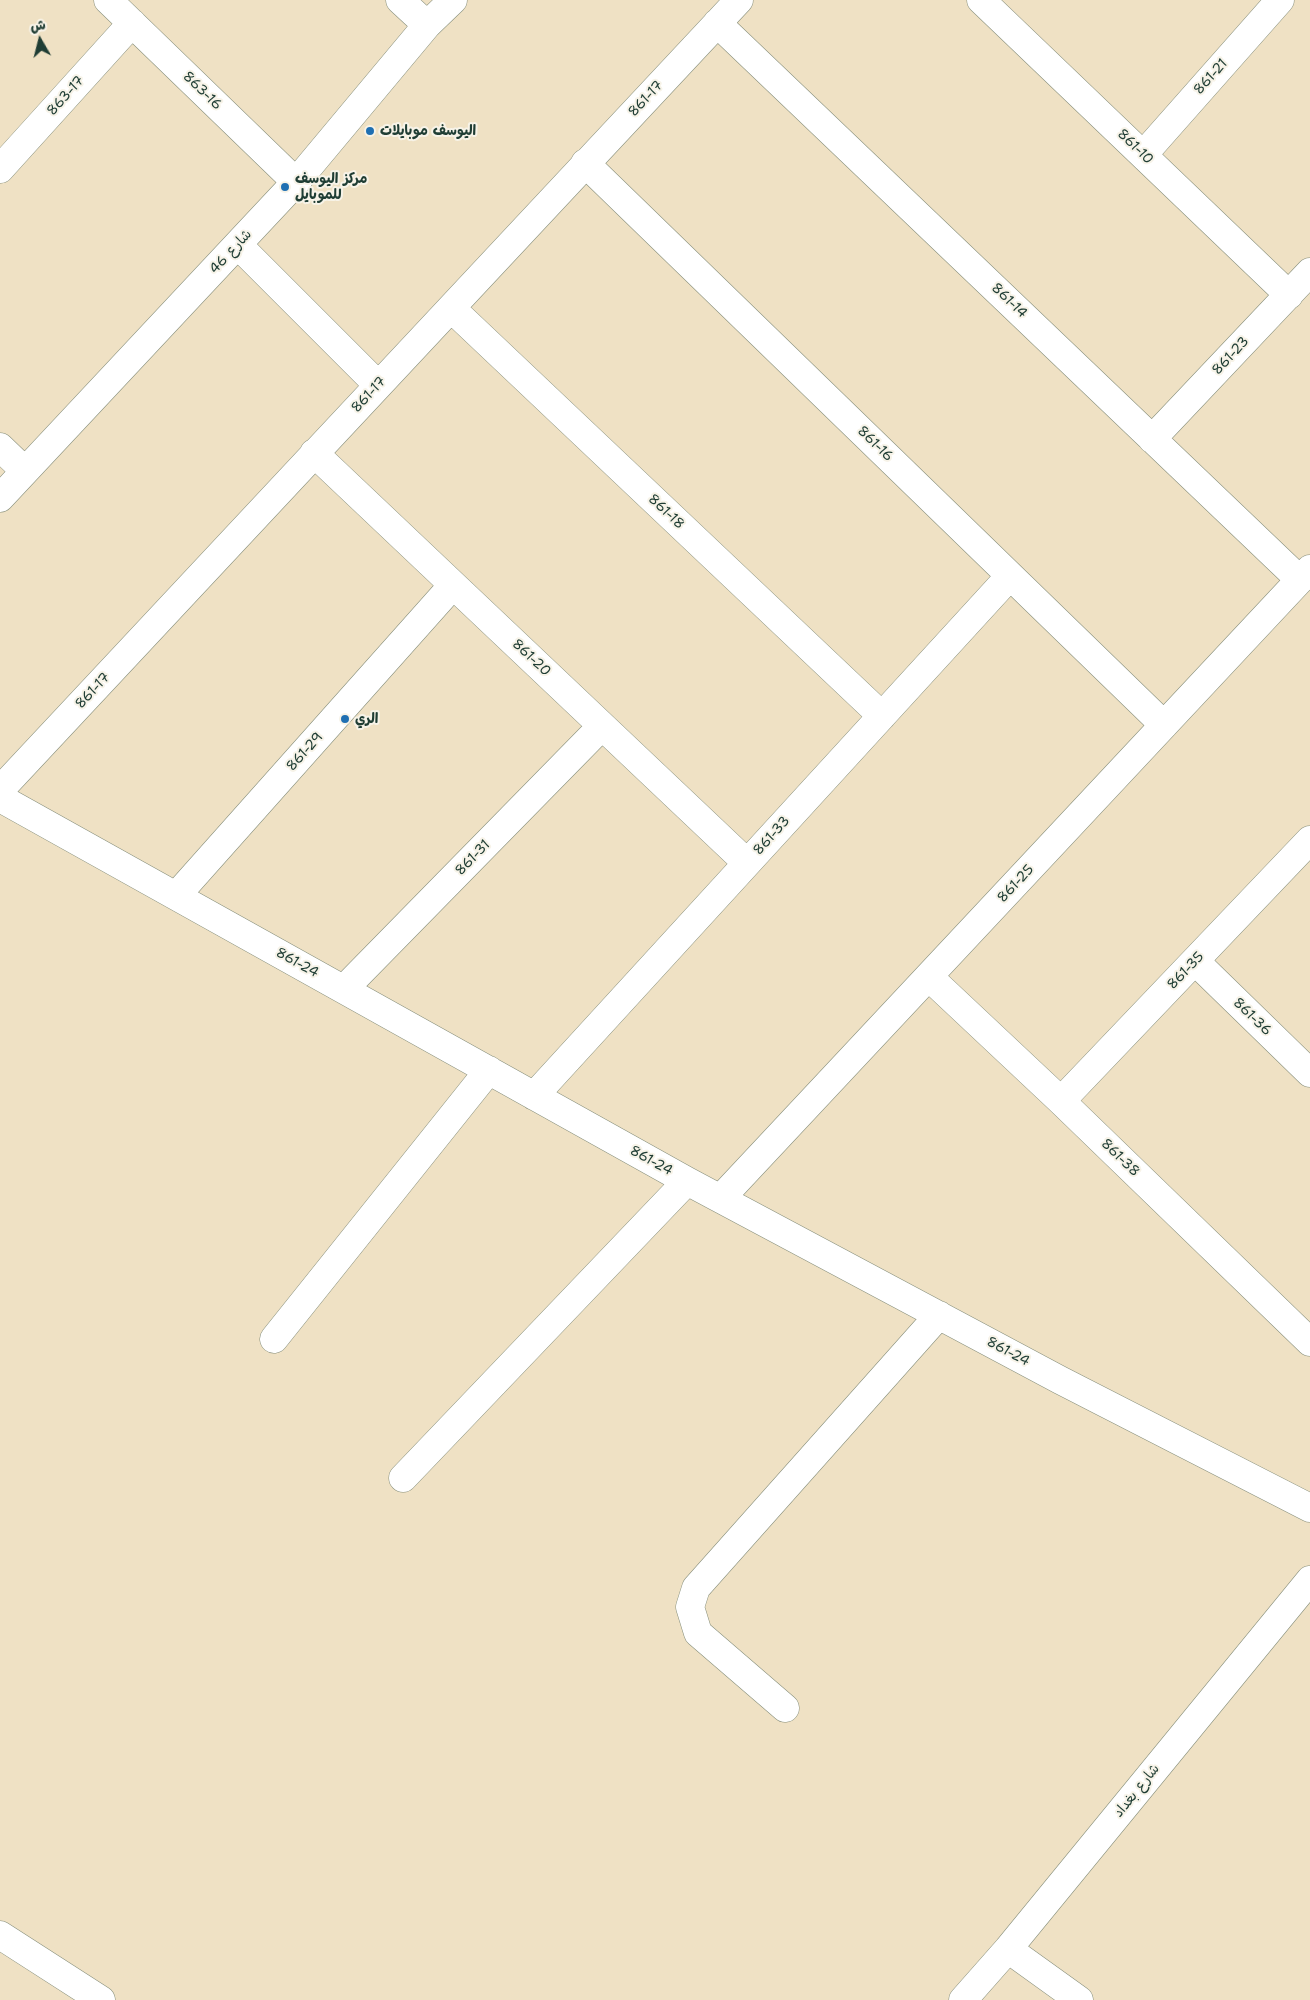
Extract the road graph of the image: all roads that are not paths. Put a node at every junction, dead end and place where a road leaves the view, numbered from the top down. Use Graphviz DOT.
graph roads {
  1 [pos="108,0"];
  2 [pos="400,0"];
  3 [pos="453,0"];
  4 [pos="738,0"];
  5 [pos="1280,0"];
  6 [pos="989,3"];
  7 [pos="132,23"];
  8 [pos="717,23"];
  9 [pos="427,25"];
  10 [pos="1143,155"];
  11 [pos="585,164"];
  12 [pos="1,166"];
  13 [pos="296,182"];
  14 [pos="238,245"];
  15 [pos="1310,272"];
  16 [pos="1289,295"];
  17 [pos="450,308"];
  18 [pos="378,386"];
  19 [pos="1152,439"];
  20 [pos="0,448"];
  21 [pos="314,453"];
  22 [pos="25,471"];
  23 [pos="0,498"];
  24 [pos="1305,574"];
  25 [pos="1010,576"];
  26 [pos="453,585"];
  27 [pos="882,716"];
  28 [pos="1164,725"];
  29 [pos="602,726"];
  30 [pos="0,790"];
  31 [pos="0,798"];
  32 [pos="1310,840"];
  33 [pos="747,863"];
  34 [pos="176,896"];
  35 [pos="1195,961"];
  36 [pos="928,977"];
  37 [pos="344,990"];
  38 [pos="489,1070"];
  39 [pos="1310,1073"];
  40 [pos="534,1096"];
  41 [pos="1061,1101"];
  42 [pos="687,1181"];
  43 [pos="721,1198"];
  44 [pos="939,1316"];
  45 [pos="274,1339"];
  46 [pos="1310,1342"];
  47 [pos="403,1478"];
  48 [pos="1310,1508"];
  49 [pos="1310,1580"];
  50 [pos="785,1708"];
  51 [pos="0,1935"];
  52 [pos="1008,1949"];
  53 [pos="101,2000"];
  54 [pos="963,2000"];
  55 [pos="1079,2000"];
  1 -- 7 [label="street, 863-16"];
  2 -- 9 [label="street"];
  3 -- 9 [label="street, شارع 46"];
  4 -- 8 [label="street, 861-17"];
  5 -- 10 [label="street, 861-21"];
  6 -- 10 [label="street, 861-10"];
  7 -- 12 [label="street, 863-17"];
  7 -- 13 [label="street, 863-16"];
  8 -- 11 [label="street, 861-17"];
  8 -- 19 [label="street, 861-14"];
  9 -- 13 [label="street, شارع 46"];
  10 -- 16 [label="street, 861-10"];
  11 -- 17 [label="street, 861-17"];
  11 -- 25 [label="street, 861-16"];
  13 -- 14 [label="street, شارع 46"];
  14 -- 18 [label="street"];
  14 -- 22 [label="street, شارع 46"];
  15 -- 16 [label="street, 861-23"];
  16 -- 19 [label="street, 861-23"];
  17 -- 18 [label="street, 861-17"];
  17 -- 27 [label="street, 861-18"];
  18 -- 21 [label="street, 861-17"];
  19 -- 24 [label="street, 861-14"];
  20 -- 22 [label="street"];
  21 -- 26 [label="street, 861-20"];
  21 -- 30 [label="street, 861-17"];
  22 -- 23 [label="street, شارع 46"];
  24 -- 28 [label="street, 861-25"];
  25 -- 27 [label="street, 861-33"];
  25 -- 28 [label="street, 861-16"];
  26 -- 29 [label="street, 861-20"];
  26 -- 34 [label="street, 861-29"];
  27 -- 33 [label="street, 861-33"];
  28 -- 36 [label="street, 861-25"];
  29 -- 33 [label="street, 861-20"];
  29 -- 37 [label="street, 861-31"];
  31 -- 34 [label="street, 861-24"];
  32 -- 35 [label="street, 861-35"];
  33 -- 40 [label="street, 861-33"];
  34 -- 37 [label="street, 861-24"];
  35 -- 39 [label="street, 861-36"];
  35 -- 41 [label="street, 861-35"];
  36 -- 41 [label="street, 861-38"];
  36 -- 43 [label="street, 861-25"];
  37 -- 38 [label="street, 861-24"];
  38 -- 40 [label="street, 861-24"];
  38 -- 45 [label="street"];
  40 -- 42 [label="street, 861-24"];
  41 -- 46 [label="street, 861-38"];
  42 -- 43 [label="street, 861-24"];
  42 -- 47 [label="street"];
  43 -- 44 [label="street, 861-24"];
  44 -- 48 [label="street, 861-24"];
  44 -- 50 [label="street"];
  49 -- 52 [label="street, شارع بغداد"];
  51 -- 53 [label="street"];
  52 -- 54 [label="street, شارع بغداد"];
  52 -- 55 [label="street"];
}
